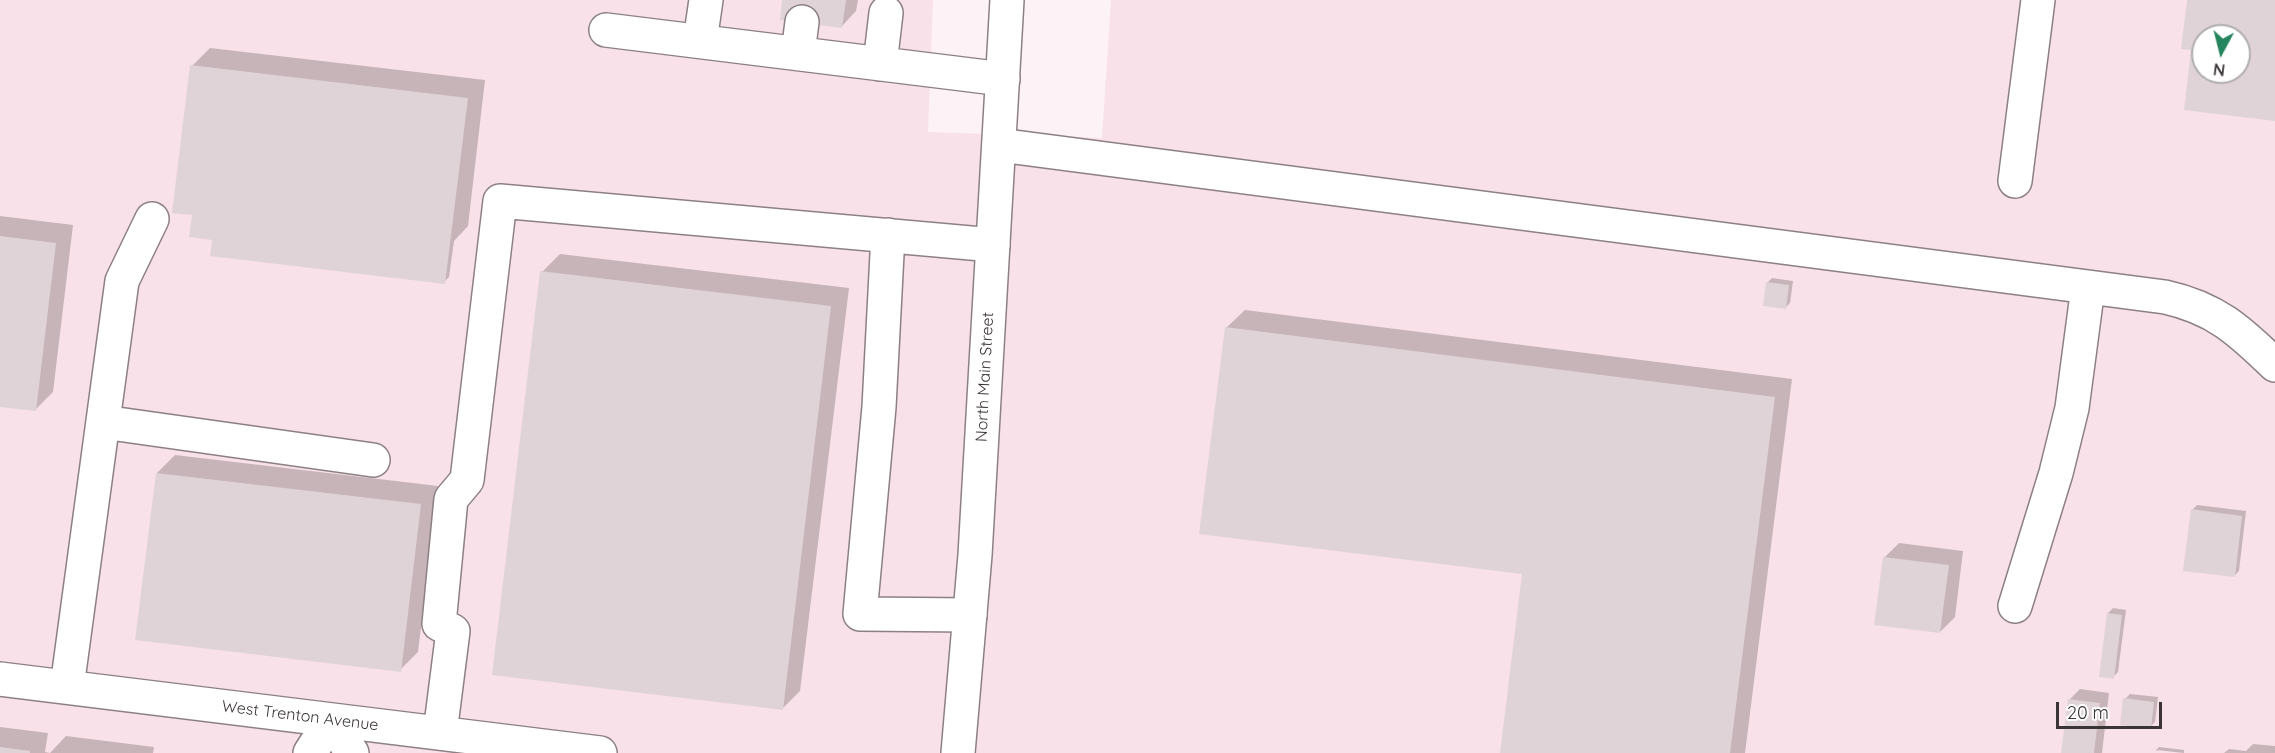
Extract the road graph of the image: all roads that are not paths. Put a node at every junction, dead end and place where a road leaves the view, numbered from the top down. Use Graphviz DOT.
graph roads {
  1 [pos="706,0"];
  2 [pos="1007,0"];
  3 [pos="2038,0"];
  4 [pos="886,13"];
  5 [pos="606,30"];
  6 [pos="700,41"];
  7 [pos="880,64"];
  8 [pos="1003,79"];
  9 [pos="999,145"];
  10 [pos="2015,181"];
  11 [pos="152,219"];
  12 [pos="888,235"];
  13 [pos="993,245"];
  14 [pos="2088,287"];
  15 [pos="2275,364"];
  16 [pos="103,422"];
  17 [pos="373,460"];
  18 [pos="2015,606"];
  19 [pos="970,615"];
  20 [pos="0,679"];
  21 [pos="67,687"];
  22 [pos="331,720"];
  23 [pos="440,733"];
  24 [pos="310,753"];
  25 [pos="352,753"];
  26 [pos="600,753"];
  27 [pos="958,753"];
  1 -- 6 [label="main road"];
  2 -- 8 [label="main road, North Main Street"];
  3 -- 10 [label="main road"];
  4 -- 7 [label="main road"];
  5 -- 6 [label="main road"];
  6 -- 7 [label="main road"];
  7 -- 8 [label="main road"];
  8 -- 9 [label="main road, North Main Street"];
  9 -- 13 [label="main road, North Main Street"];
  9 -- 14 [label="main road"];
  11 -- 16 [label="main road"];
  12 -- 13 [label="main road"];
  12 -- 19 [label="main road"];
  12 -- 23 [label="main road"];
  13 -- 19 [label="main road, North Main Street"];
  14 -- 15 [label="main road"];
  14 -- 18 [label="main road"];
  16 -- 17 [label="main road"];
  16 -- 21 [label="main road"];
  19 -- 27 [label="main road, North Main Street"];
  20 -- 21 [label="main road, West Trenton Avenue"];
  21 -- 22 [label="main road, West Trenton Avenue"];
  22 -- 23 [label="main road, West Trenton Avenue"];
  22 -- 24 [label="main road"];
  22 -- 25 [label="main road"];
  23 -- 26 [label="main road, West Trenton Avenue"];
}
